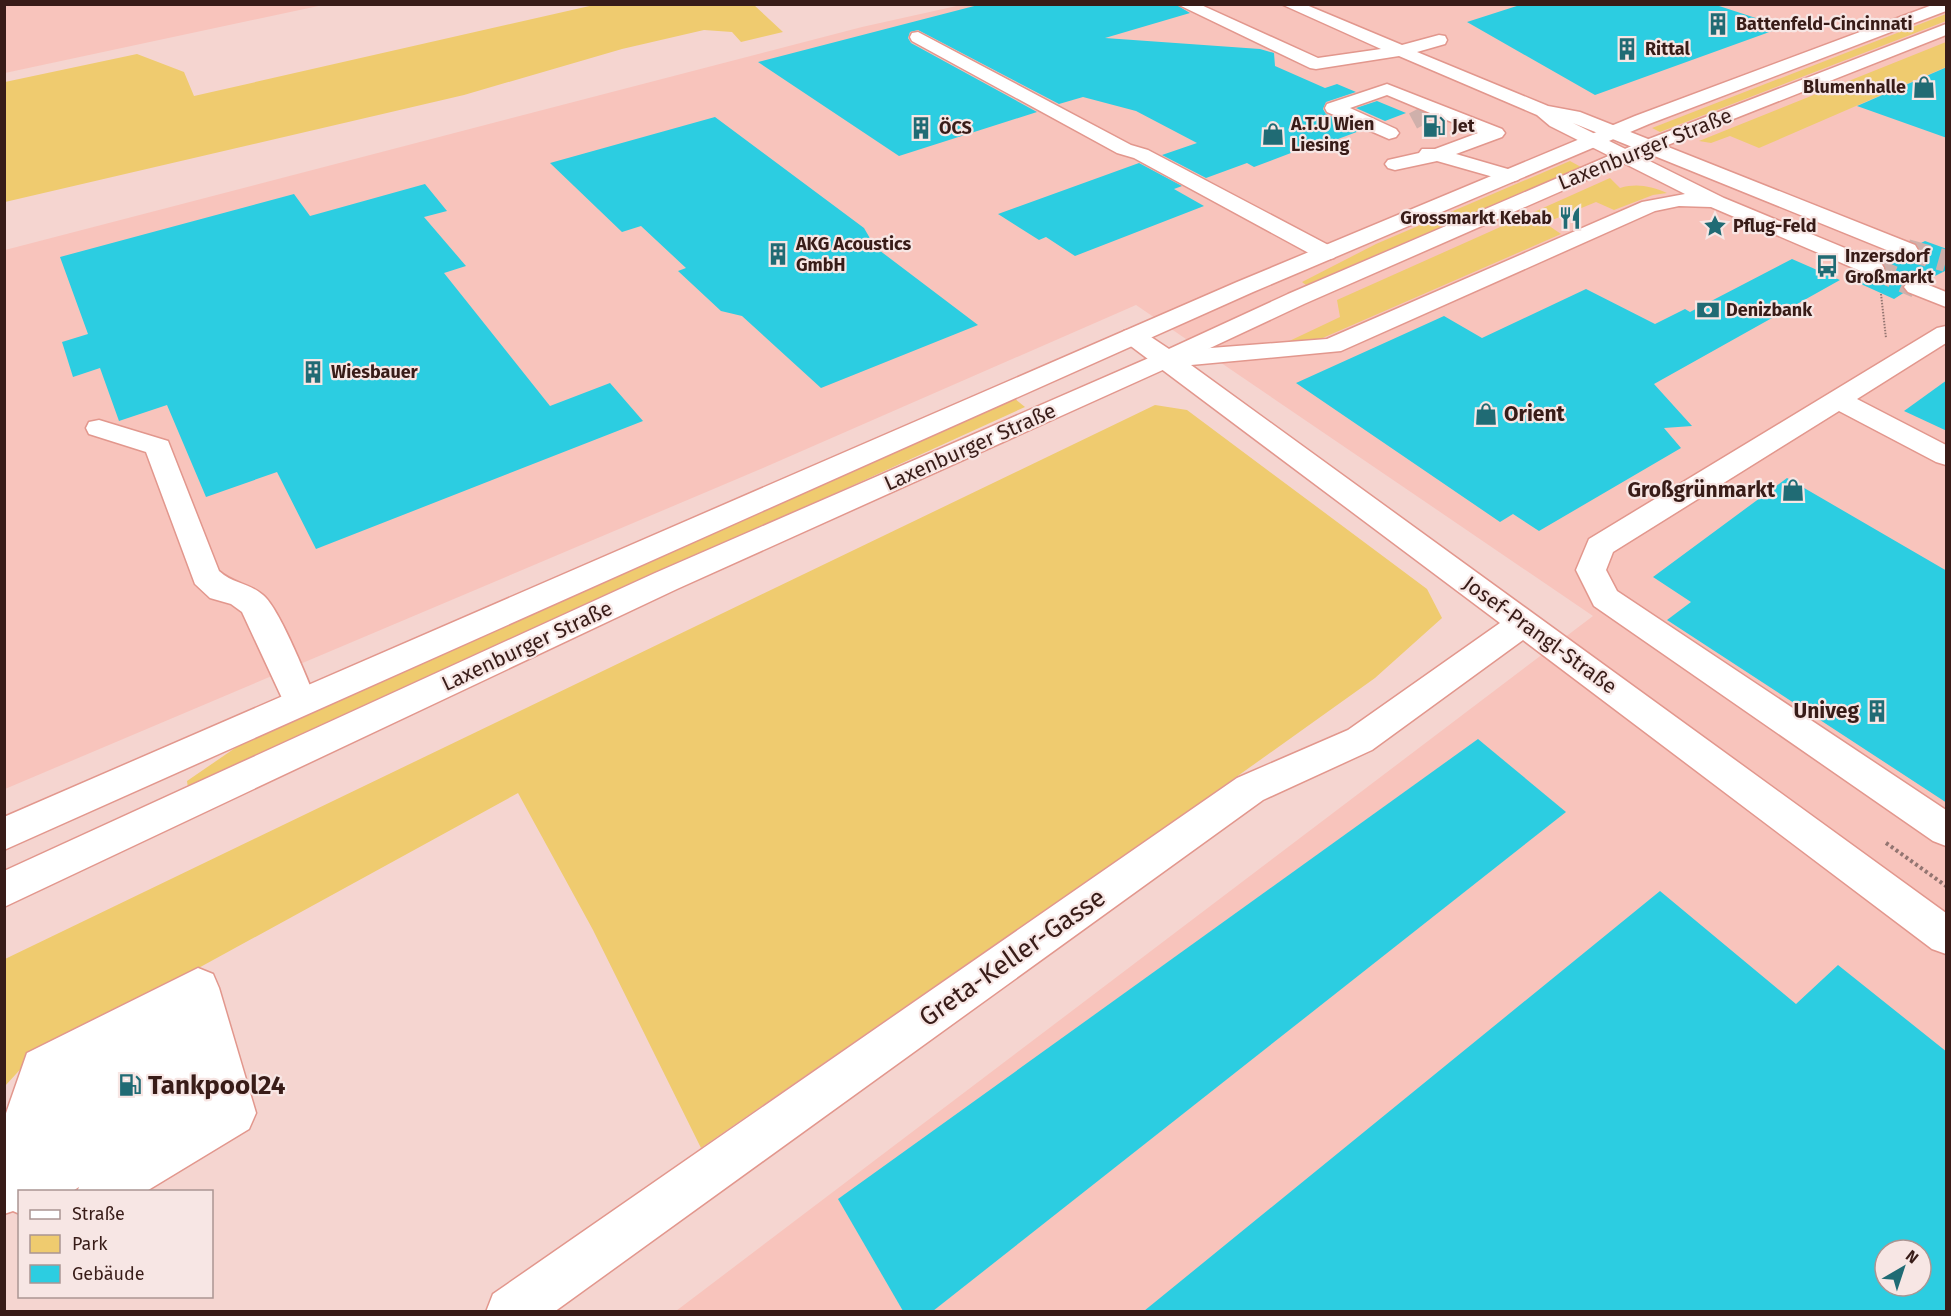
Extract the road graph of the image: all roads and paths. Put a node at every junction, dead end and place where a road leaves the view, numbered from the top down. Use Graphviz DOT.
graph roads {
  1 [pos="1185,4"];
  2 [pos="1289,4"];
  3 [pos="1947,6"];
  4 [pos="1947,29"];
  5 [pos="918,37"];
  6 [pos="1439,40"];
  7 [pos="1401,51"];
  8 [pos="1493,90"];
  9 [pos="1543,103"];
  10 [pos="1432,111"];
  11 [pos="1614,132"];
  12 [pos="1594,141"];
  13 [pos="1648,146"];
  14 [pos="1434,156"];
  15 [pos="1624,156"];
  16 [pos="1395,164"];
  17 [pos="1511,176"];
  18 [pos="1461,196"];
  19 [pos="1717,202"];
  20 [pos="1802,209"];
  21 [pos="1762,229"];
  22 [pos="1326,254"];
  23 [pos="1881,294"];
  24 [pos="1947,333"];
  25 [pos="1133,336"];
  26 [pos="1887,342"];
  27 [pos="1167,359"];
  28 [pos="1836,399"];
  29 [pos="99,428"];
  30 [pos="1947,456"];
  31 [pos="1523,623"];
  32 [pos="300,702"];
  33 [pos="1947,830"];
  34 [pos="4,834"];
  35 [pos="4,890"];
  36 [pos="1947,936"];
  37 [pos="210,1033"];
  38 [pos="29,1114"];
  39 [pos="16,1184"];
  40 [pos="102,1190"];
  41 [pos="4,1203"];
  42 [pos="511,1311"];
  1 -- 7 [label="main road"];
  2 -- 7 [label="main road"];
  3 -- 11 [label="main road, Laxenburger Straße"];
  4 -- 13 [label="main road, Laxenburger Straße"];
  5 -- 22 [label="main road"];
  6 -- 7 [label="main road"];
  7 -- 8 [label="main road"];
  8 -- 9 [label="main road"];
  8 -- 10 [label="main road"];
  9 -- 11 [label="main road"];
  9 -- 12 [label="main road"];
  10 -- 14 [label="main road"];
  10 -- 14 [label="main road"];
  11 -- 12 [label="main road, Laxenburger Straße"];
  11 -- 13 [label="main road"];
  12 -- 15 [label="main road"];
  12 -- 17 [label="main road, Laxenburger Straße"];
  13 -- 15 [label="main road, Laxenburger Straße"];
  13 -- 20 [label="main road"];
  14 -- 16 [label="main road"];
  14 -- 17 [label="main road"];
  14 -- 18 [label="main road"];
  15 -- 19 [label="main road"];
  15 -- 27 [label="main road, Laxenburger Straße"];
  17 -- 18 [label="main road, Laxenburger Straße"];
  18 -- 22 [label="main road, Laxenburger Straße"];
  19 -- 21 [label="main road"];
  19 -- 27 [label="main road"];
  20 -- 21 [label="main road"];
  20 -- 21 [label="main road"];
  22 -- 25 [label="main road, Laxenburger Straße"];
  23 -- 26 [label="path"];
  24 -- 28 [label="main road"];
  25 -- 27 [label="main road, Josef-Prangl-Straße"];
  25 -- 32 [label="main road, Laxenburger Straße"];
  27 -- 31 [label="main road, Josef-Prangl-Straße"];
  27 -- 35 [label="main road, Laxenburger Straße"];
  28 -- 30 [label="main road"];
  28 -- 33 [label="main road"];
  29 -- 32 [label="main road"];
  31 -- 36 [label="main road, Josef-Prangl-Straße"];
  31 -- 42 [label="main road, Greta-Keller-Gasse"];
  32 -- 34 [label="main road, Laxenburger Straße"];
  37 -- 38 [label="main road"];
  37 -- 38 [label="main road"];
  37 -- 39 [label="main road"];
  37 -- 40 [label="main road"];
  38 -- 39 [label="main road"];
  39 -- 41 [label="main road"];
}
